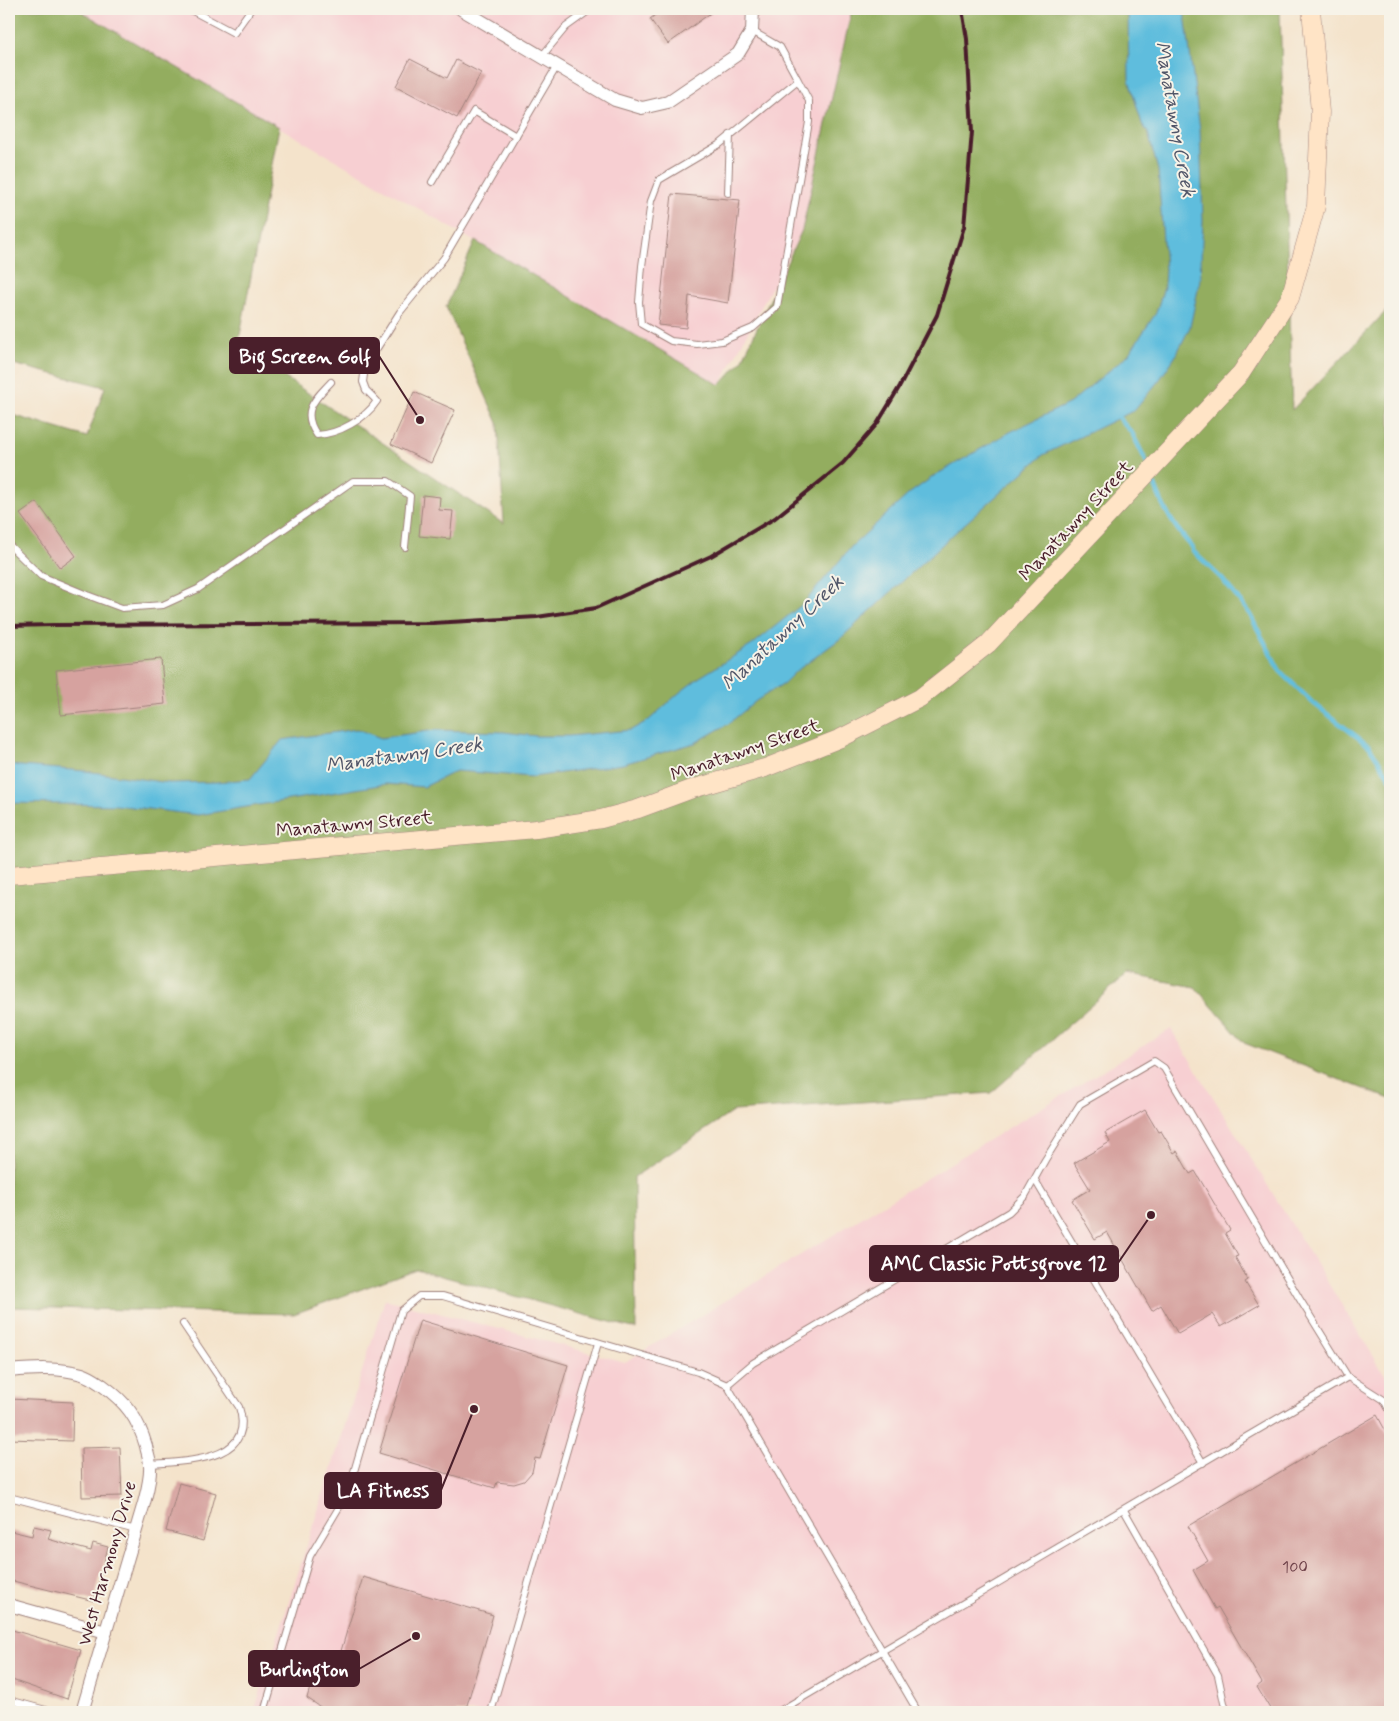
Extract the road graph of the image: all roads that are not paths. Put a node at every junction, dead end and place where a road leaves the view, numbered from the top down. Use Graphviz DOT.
graph roads {
  1 [pos="189,9"];
  2 [pos="251,9"];
  3 [pos="461,9"];
  4 [pos="591,9"];
  5 [pos="753,9"];
  6 [pos="1311,9"];
  7 [pos="752,31"];
  8 [pos="542,56"];
  9 [pos="557,66"];
  10 [pos="798,80"];
  11 [pos="730,135"];
  12 [pos="516,136"];
  13 [pos="432,182"];
  14 [pos="728,193"];
  15 [pos="331,382"];
  16 [pos="9,545"];
  17 [pos="405,547"];
  18 [pos="9,875"];
  19 [pos="1035,1180"];
  20 [pos="184,1324"];
  21 [pos="598,1343"];
  22 [pos="9,1371"];
  23 [pos="1348,1377"];
  24 [pos="727,1385"];
  25 [pos="1390,1411"];
  26 [pos="1203,1463"];
  27 [pos="150,1464"];
  28 [pos="9,1497"];
  29 [pos="1124,1510"];
  30 [pos="136,1530"];
  31 [pos="9,1605"];
  32 [pos="106,1632"];
  33 [pos="883,1652"];
  34 [pos="9,1700"];
  35 [pos="53,1712"];
  36 [pos="82,1712"];
  37 [pos="264,1712"];
  38 [pos="490,1712"];
  39 [pos="778,1712"];
  40 [pos="918,1712"];
  41 [pos="1228,1712"];
  1 -- 2 [label="lane"];
  3 -- 8 [label="street"];
  4 -- 8 [label="lane"];
  5 -- 7 [label="street"];
  6 -- 18 [label="street, Manatawny Street"];
  7 -- 9 [label="street"];
  7 -- 10 [label="lane"];
  8 -- 9 [label="street"];
  9 -- 12 [label="lane"];
  10 -- 11 [label="lane"];
  10 -- 11 [label="lane"];
  11 -- 14 [label="lane"];
  12 -- 13 [label="lane"];
  12 -- 15 [label="lane"];
  16 -- 17 [label="lane"];
  19 -- 23 [label="lane"];
  19 -- 24 [label="lane"];
  19 -- 26 [label="lane"];
  20 -- 27 [label="lane"];
  21 -- 24 [label="lane"];
  21 -- 37 [label="lane"];
  21 -- 38 [label="lane"];
  22 -- 27 [label="street, West Harmony Drive"];
  23 -- 25 [label="lane"];
  23 -- 26 [label="lane"];
  24 -- 33 [label="lane"];
  26 -- 29 [label="lane"];
  27 -- 30 [label="street, West Harmony Drive"];
  28 -- 30 [label="lane"];
  29 -- 33 [label="lane"];
  29 -- 41 [label="lane"];
  30 -- 32 [label="street, West Harmony Drive"];
  31 -- 32 [label="street"];
  32 -- 36 [label="street, West Harmony Drive"];
  33 -- 39 [label="lane"];
  33 -- 40 [label="lane"];
  34 -- 35 [label="lane"];
}
